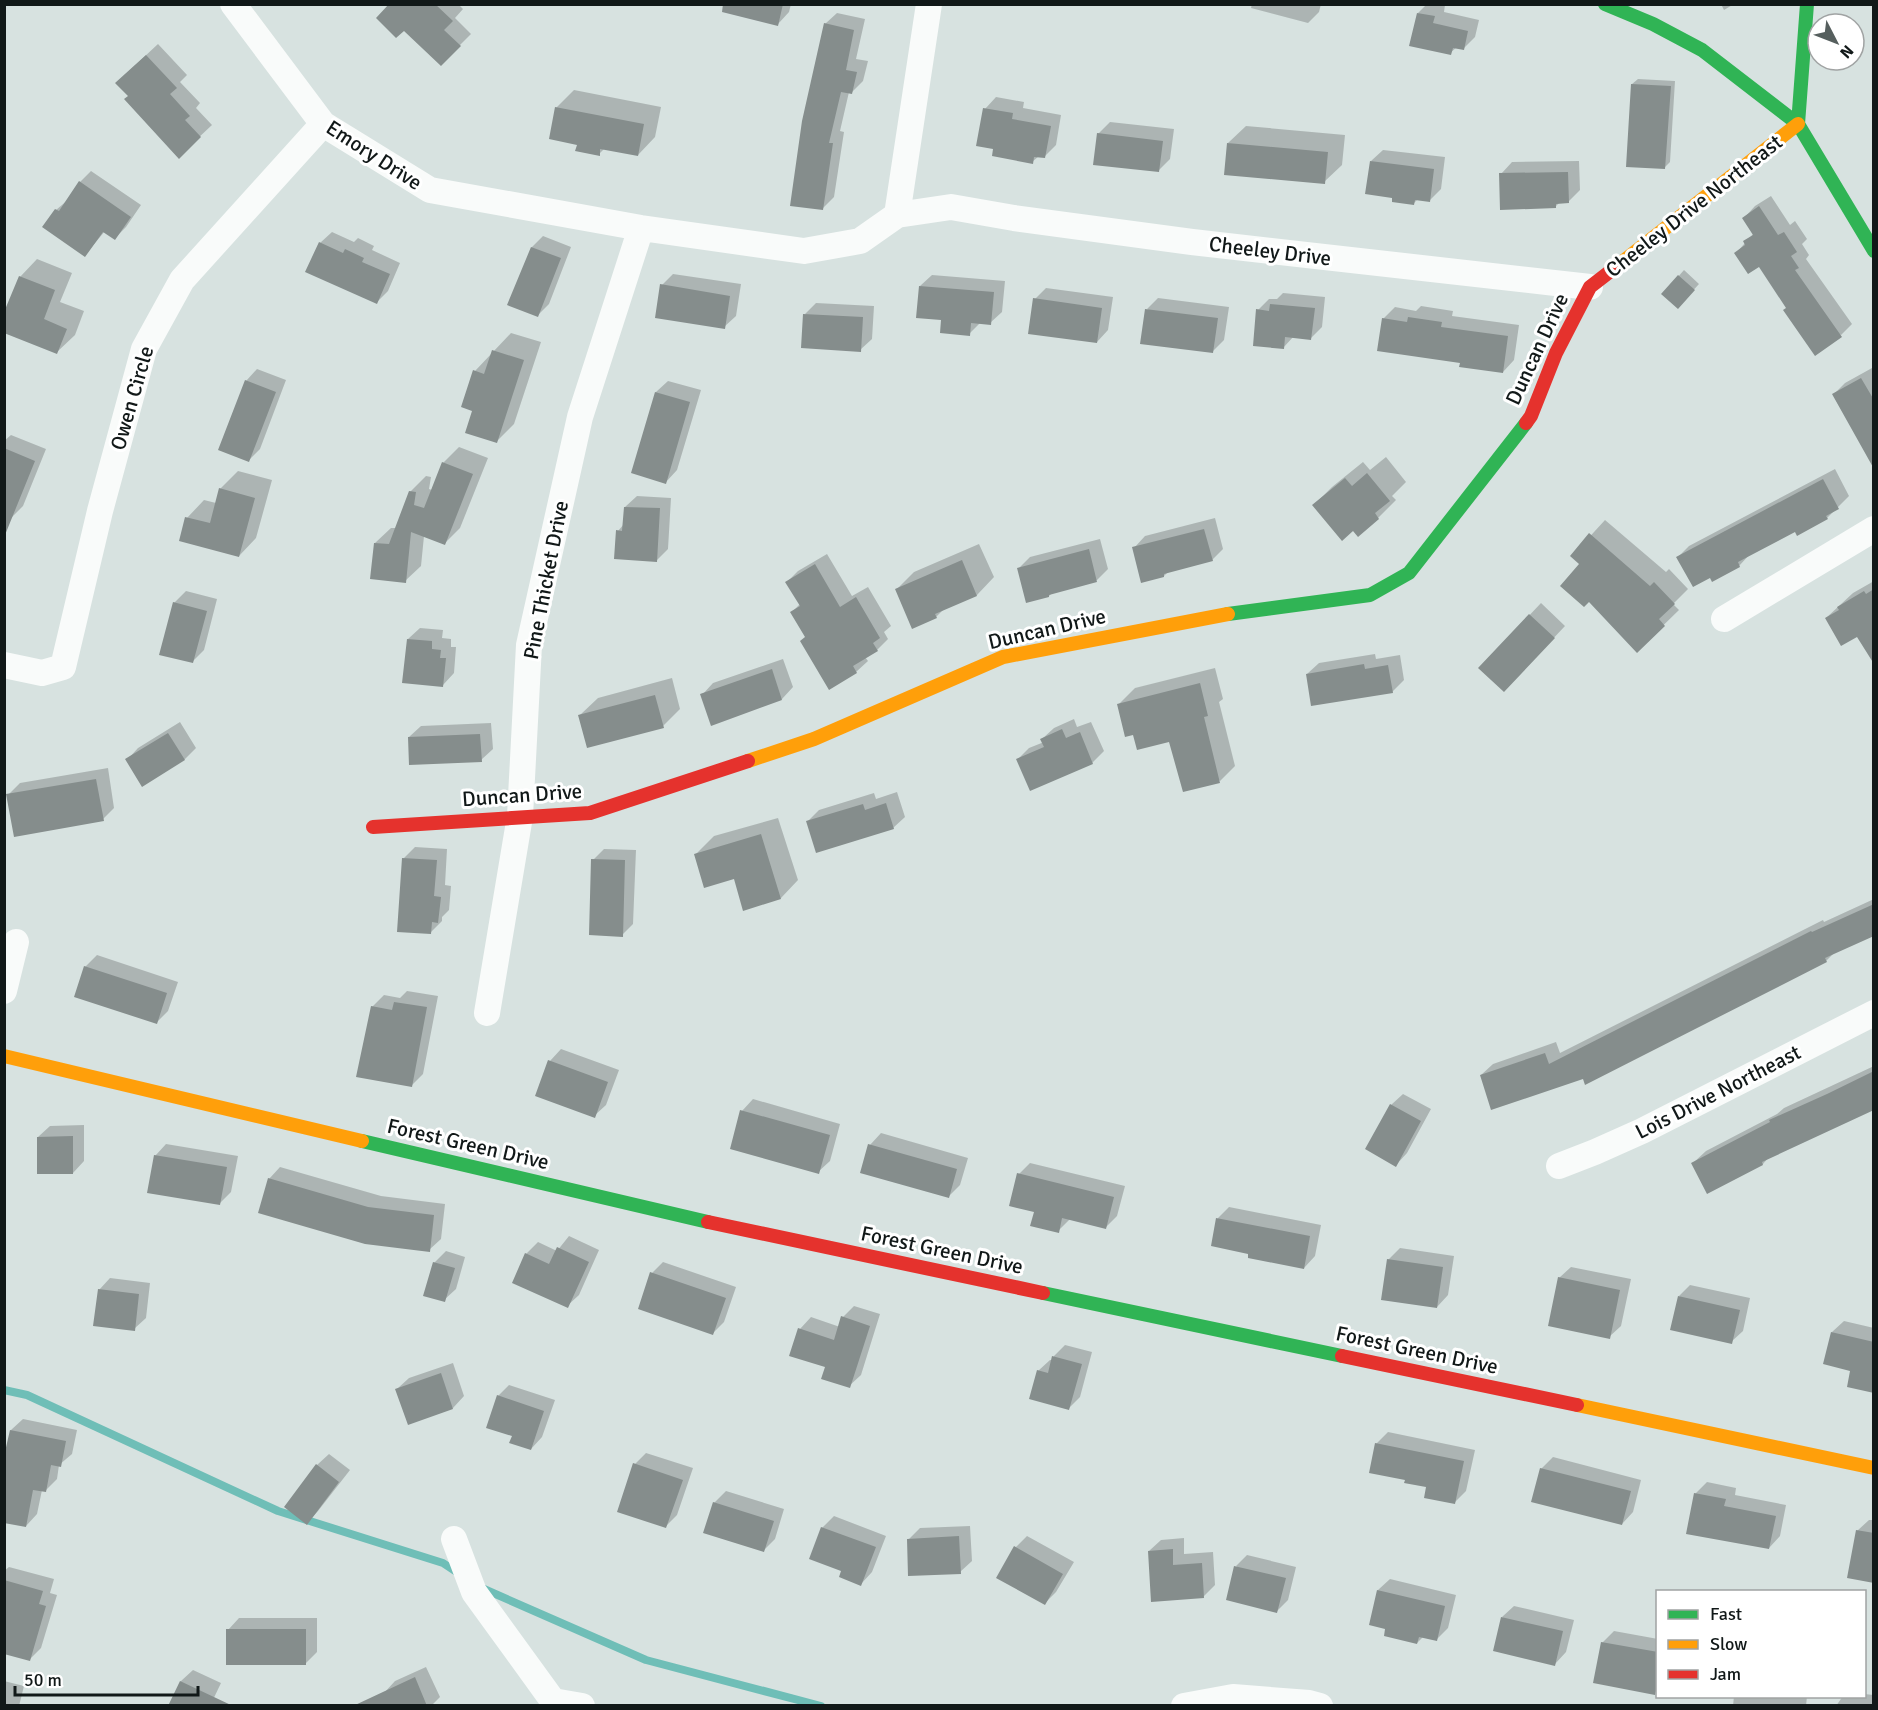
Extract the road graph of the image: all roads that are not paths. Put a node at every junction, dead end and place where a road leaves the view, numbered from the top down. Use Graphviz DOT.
graph roads {
  1 [pos="233,4"];
  2 [pos="929,4"];
  3 [pos="1605,4"];
  4 [pos="1807,4"];
  5 [pos="323,124"];
  6 [pos="1798,124"];
  7 [pos="897,215"];
  8 [pos="641,228"];
  9 [pos="1874,251"];
  10 [pos="1590,287"];
  11 [pos="1874,530"];
  12 [pos="1724,619"];
  13 [pos="4,664"];
  14 [pos="520,816"];
  15 [pos="373,827"];
  16 [pos="16,942"];
  17 [pos="4,991"];
  18 [pos="487,1013"];
  19 [pos="1874,1013"];
  20 [pos="4,1056"];
  21 [pos="1559,1166"];
  22 [pos="1874,1468"];
  23 [pos="454,1539"];
  24 [pos="551,1703"];
  25 [pos="582,1706"];
  26 [pos="1184,1706"];
  27 [pos="1320,1706"];
  1 -- 5 [label="street, Emory Drive"];
  2 -- 7 [label="street"];
  3 -- 6 [label="street"];
  4 -- 6 [label="street"];
  5 -- 8 [label="street, Emory Drive"];
  5 -- 13 [label="street, Owen Circle"];
  6 -- 9 [label="street"];
  6 -- 10 [label="street, Cheeley Drive Northeast"];
  7 -- 8 [label="street, Emory Drive"];
  7 -- 10 [label="street, Cheeley Drive"];
  8 -- 14 [label="street, Pine Thicket Drive"];
  10 -- 14 [label="street, Duncan Drive"];
  11 -- 12 [label="street"];
  14 -- 15 [label="street, Duncan Drive"];
  14 -- 18 [label="street, Pine Thicket Drive"];
  16 -- 17 [label="street"];
  19 -- 21 [label="street, Lois Drive Northeast"];
  20 -- 22 [label="street, Forest Green Drive"];
  23 -- 24 [label="street"];
  24 -- 25 [label="street"];
  26 -- 27 [label="street"];
}
